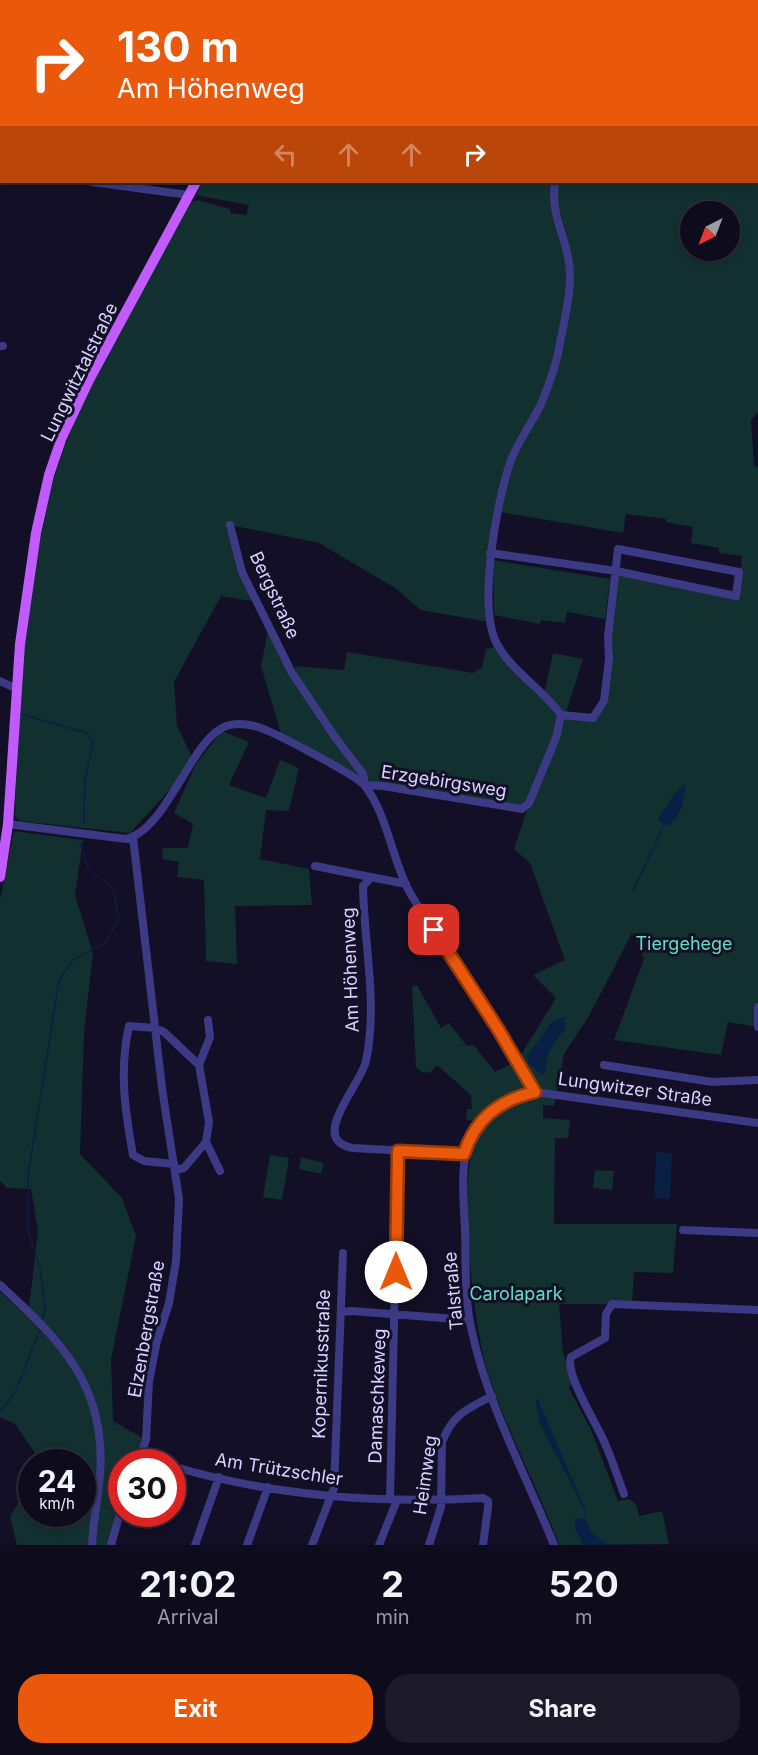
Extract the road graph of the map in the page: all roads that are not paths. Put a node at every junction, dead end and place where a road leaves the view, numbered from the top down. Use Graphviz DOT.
graph roads {
  1 [pos="99,183"];
  2 [pos="195,183"];
  3 [pos="555,183"];
  4 [pos="189,195"];
  5 [pos="230,525"];
  6 [pos="490,553"];
  7 [pos="616,571"];
  8 [pos="0,681"];
  9 [pos="15,688"];
  10 [pos="561,715"];
  11 [pos="365,785"];
  12 [pos="8,824"];
  13 [pos="133,837"];
  14 [pos="315,866"];
  15 [pos="0,877"];
  16 [pos="370,879"];
  17 [pos="406,884"];
  18 [pos="758,1007"];
  19 [pos="208,1020"];
  20 [pos="758,1027"];
  21 [pos="155,1028"];
  22 [pos="199,1065"];
  23 [pos="604,1065"];
  24 [pos="758,1080"];
  25 [pos="535,1092"];
  26 [pos="758,1123"];
  27 [pos="206,1142"];
  28 [pos="398,1151"];
  29 [pos="464,1154"];
  30 [pos="175,1167"];
  31 [pos="220,1171"];
  32 [pos="684,1230"];
  33 [pos="758,1233"];
  34 [pos="343,1253"];
  35 [pos="0,1285"];
  36 [pos="758,1310"];
  37 [pos="342,1312"];
  38 [pos="396,1315"];
  39 [pos="469,1320"];
  40 [pos="492,1396"];
  41 [pos="143,1449"];
  42 [pos="186,1469"];
  43 [pos="219,1477"];
  44 [pos="268,1487"];
  45 [pos="624,1494"];
  46 [pos="331,1495"];
  47 [pos="394,1499"];
  48 [pos="441,1500"];
  49 [pos="115,1527"];
  50 [pos="116,1527"];
  51 [pos="114,1531"];
  52 [pos="92,1545"];
  53 [pos="111,1545"];
  54 [pos="195,1545"];
  55 [pos="247,1545"];
  56 [pos="312,1545"];
  57 [pos="379,1545"];
  58 [pos="429,1545"];
  59 [pos="483,1545"];
  60 [pos="554,1545"];
  1 -- 4 [label="street"];
  2 -- 4 [label="main road, Lungwitztalstraße"];
  3 -- 6 [label="street"];
  4 -- 9 [label="main road, Lungwitztalstraße"];
  5 -- 11 [label="street, Bergstraße"];
  6 -- 7 [label="street"];
  6 -- 10 [label="street"];
  7 -- 7 [label="street"];
  7 -- 10 [label="street"];
  8 -- 9 [label="street"];
  9 -- 12 [label="main road, Lungwitztalstraße"];
  10 -- 11 [label="street, Erzgebirgsweg"];
  11 -- 13 [label="street"];
  11 -- 17 [label="street, Lungwitzer Straße"];
  12 -- 13 [label="street"];
  12 -- 15 [label="main road, Lungwitztalstraße"];
  13 -- 21 [label="street, Elzenbergstraße"];
  14 -- 16 [label="street"];
  16 -- 17 [label="street"];
  16 -- 28 [label="street, Am Höhenweg"];
  17 -- 25 [label="street, Lungwitzer Straße"];
  18 -- 20 [label="street"];
  19 -- 22 [label="street"];
  21 -- 22 [label="street"];
  21 -- 30 [label="street, Elzenbergstraße"];
  21 -- 30 [label="street"];
  22 -- 27 [label="street"];
  23 -- 24 [label="street"];
  25 -- 26 [label="street, Lungwitzer Straße"];
  25 -- 29 [label="street, Talstraße"];
  27 -- 30 [label="street"];
  27 -- 31 [label="street"];
  28 -- 29 [label="street, Am Höhenweg"];
  28 -- 38 [label="street, Damaschkeweg"];
  29 -- 39 [label="street, Talstraße"];
  30 -- 41 [label="street, Elzenbergstraße"];
  32 -- 33 [label="street"];
  34 -- 37 [label="street, Kopernikusstraße"];
  35 -- 52 [label="street"];
  36 -- 45 [label="street"];
  37 -- 38 [label="street"];
  37 -- 46 [label="street, Kopernikusstraße"];
  38 -- 39 [label="street"];
  38 -- 47 [label="street, Damaschkeweg"];
  39 -- 40 [label="street, Talstraße"];
  40 -- 48 [label="street, Heimweg"];
  40 -- 60 [label="street, Talstraße"];
  42 -- 43 [label="street, Am Trützschler"];
  43 -- 44 [label="street, Am Trützschler"];
  43 -- 54 [label="street"];
  44 -- 46 [label="street, Am Trützschler"];
  44 -- 55 [label="street"];
  46 -- 47 [label="street, Am Trützschler"];
  46 -- 56 [label="street, Kopernikusstraße"];
  47 -- 48 [label="street, Am Trützschler"];
  47 -- 57 [label="street, Damaschkeweg"];
  48 -- 58 [label="street, Heimweg"];
  48 -- 59 [label="street, Am Trützschler"];
  49 -- 51 [label="street"];
  50 -- 51 [label="street"];
  51 -- 53 [label="street"];
}
